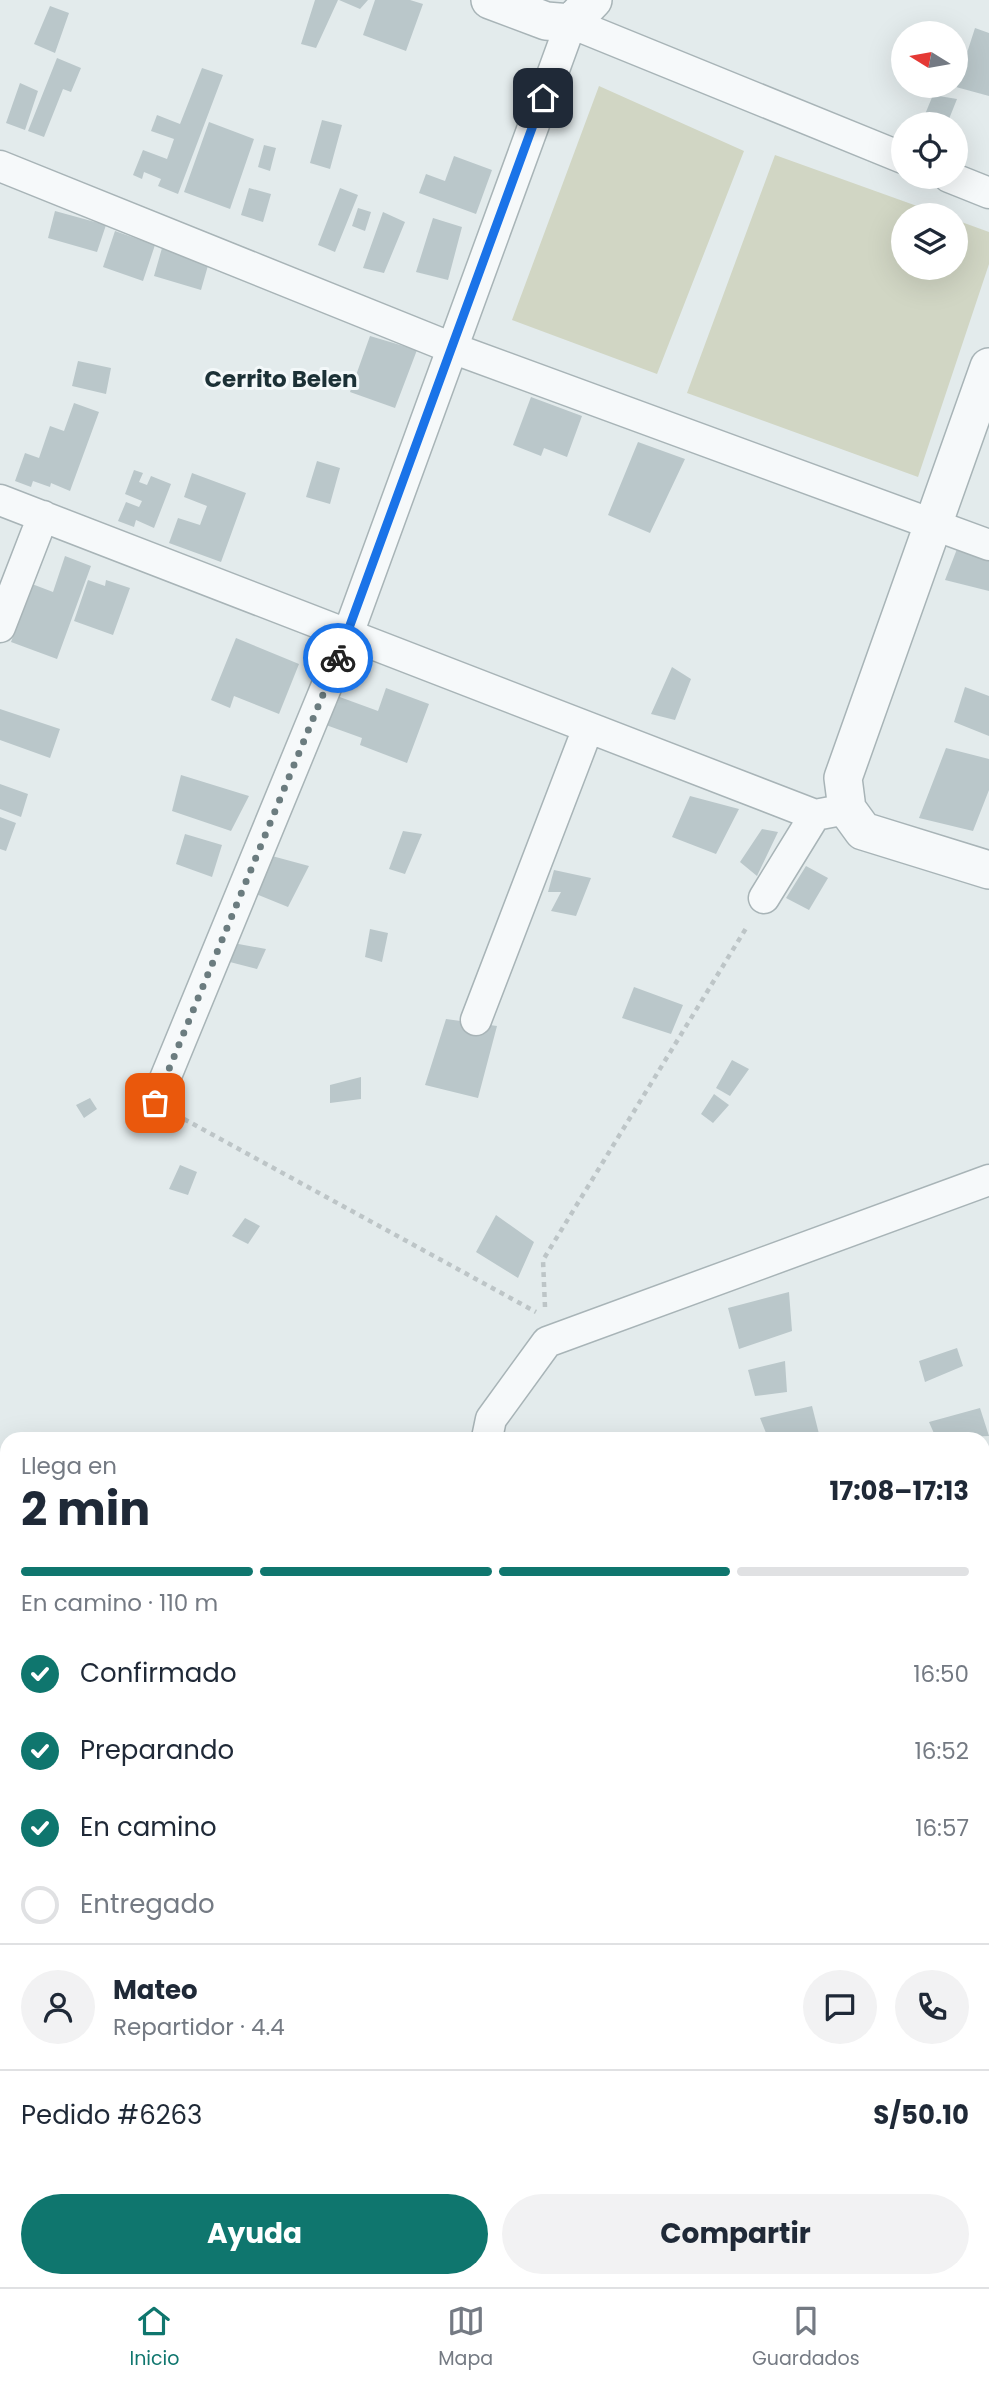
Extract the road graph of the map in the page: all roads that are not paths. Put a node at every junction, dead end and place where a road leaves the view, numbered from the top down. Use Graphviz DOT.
graph roads {
  1 [pos="490,0"];
  2 [pos="582,11"];
  3 [pos="891,153"];
  4 [pos="0,166"];
  5 [pos="968,184"];
  6 [pos="989,193"];
  7 [pos="452,348"];
  8 [pos="989,367"];
  9 [pos="0,499"];
  10 [pos="43,516"];
  11 [pos="932,524"];
  12 [pos="989,545"];
  13 [pos="0,627"];
  14 [pos="348,634"];
  15 [pos="589,727"];
  16 [pos="831,812"];
  17 [pos="989,870"];
  18 [pos="764,898"];
  19 [pos="476,1020"];
  20 [pos="155,1103"];
  21 [pos="989,1180"];
  22 [pos="488,1432"];
  1 -- 2 [label="street"];
  2 -- 3 [label="street"];
  2 -- 7 [label="street"];
  4 -- 7 [label="street"];
  5 -- 6 [label="street"];
  7 -- 11 [label="street"];
  7 -- 14 [label="street"];
  8 -- 11 [label="street"];
  9 -- 10 [label="street"];
  10 -- 13 [label="street"];
  10 -- 14 [label="street"];
  11 -- 12 [label="street"];
  11 -- 16 [label="street"];
  14 -- 15 [label="street"];
  14 -- 20 [label="street"];
  15 -- 16 [label="street"];
  15 -- 19 [label="street"];
  16 -- 17 [label="street"];
  16 -- 18 [label="street"];
  21 -- 22 [label="street"];
}
